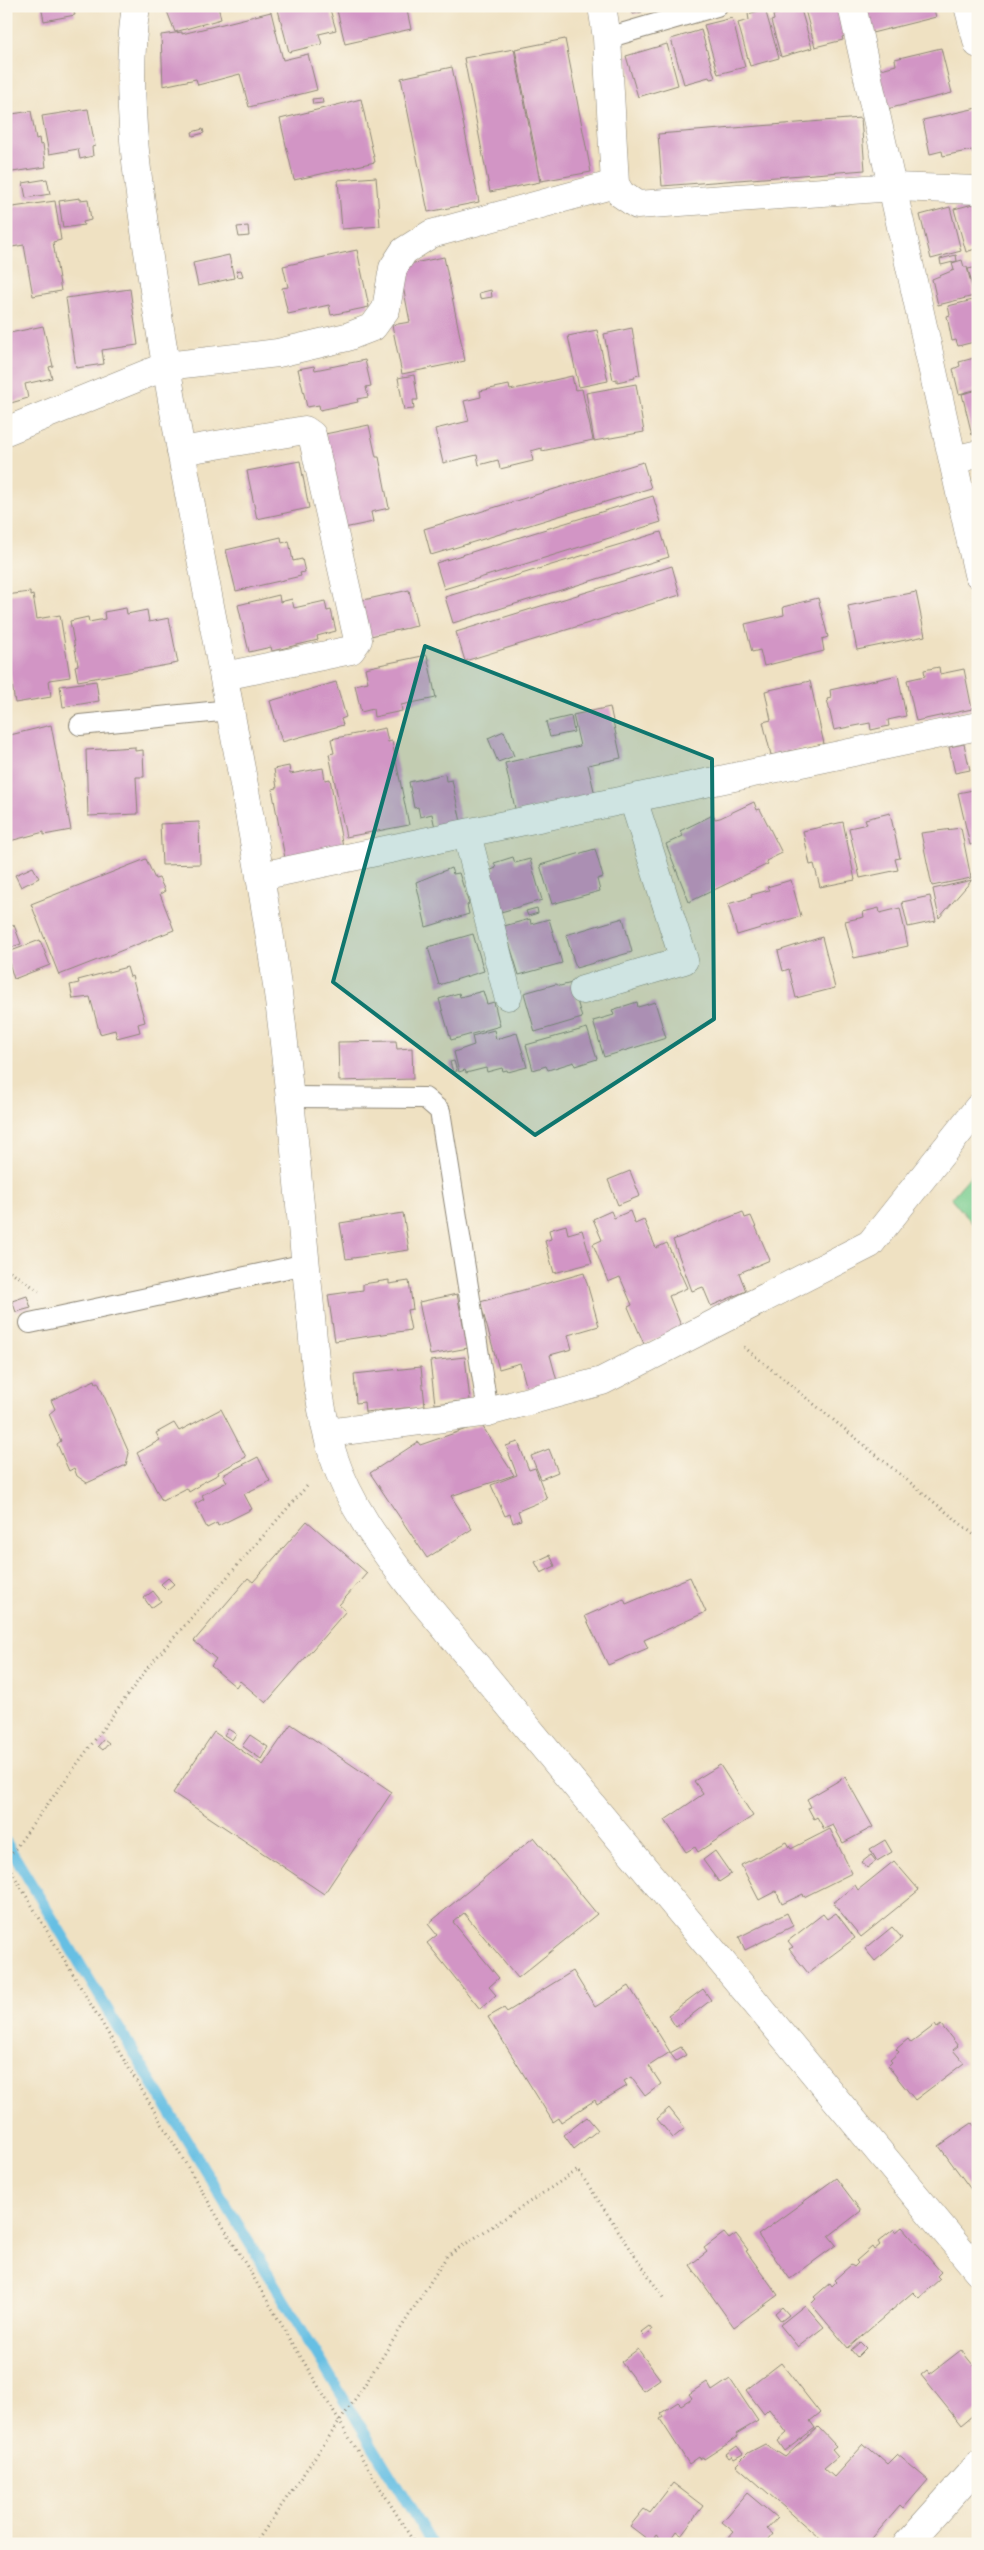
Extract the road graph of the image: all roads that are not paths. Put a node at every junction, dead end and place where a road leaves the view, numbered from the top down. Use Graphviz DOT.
graph roads {
  1 [pos="136,6"];
  2 [pos="602,6"];
  3 [pos="717,6"];
  4 [pos="852,6"];
  5 [pos="968,6"];
  6 [pos="607,38"];
  7 [pos="978,44"];
  8 [pos="615,184"];
  9 [pos="894,187"];
  10 [pos="978,190"];
  11 [pos="166,366"];
  12 [pos="6,431"];
  13 [pos="181,451"];
  14 [pos="965,457"];
  15 [pos="978,574"];
  16 [pos="224,676"];
  17 [pos="230,710"];
  18 [pos="80,725"];
  19 [pos="978,726"];
  20 [pos="633,799"];
  21 [pos="467,834"];
  22 [pos="261,876"];
  23 [pos="584,990"];
  24 [pos="508,996"];
  25 [pos="290,1097"];
  26 [pos="978,1108"];
  27 [pos="306,1264"];
  28 [pos="30,1323"];
  29 [pos="488,1412"];
  30 [pos="330,1444"];
  31 [pos="978,2271"];
  32 [pos="978,2465"];
  33 [pos="907,2544"];
  1 -- 11 [label="street"];
  2 -- 6 [label="street"];
  3 -- 6 [label="lane"];
  4 -- 9 [label="street"];
  5 -- 7 [label="street"];
  6 -- 8 [label="street"];
  8 -- 9 [label="street"];
  8 -- 11 [label="street"];
  9 -- 10 [label="street"];
  9 -- 14 [label="street"];
  11 -- 12 [label="street"];
  11 -- 13 [label="street"];
  13 -- 16 [label="street"];
  13 -- 16 [label="street"];
  14 -- 15 [label="street"];
  16 -- 17 [label="street"];
  17 -- 18 [label="lane"];
  17 -- 22 [label="street"];
  19 -- 20 [label="street"];
  20 -- 21 [label="street"];
  20 -- 23 [label="street"];
  21 -- 22 [label="street"];
  21 -- 24 [label="street"];
  22 -- 25 [label="street"];
  25 -- 27 [label="street"];
  25 -- 29 [label="lane"];
  26 -- 29 [label="street"];
  27 -- 28 [label="lane"];
  27 -- 30 [label="street"];
  29 -- 30 [label="street"];
  30 -- 31 [label="street"];
  32 -- 33 [label="street"];
}
